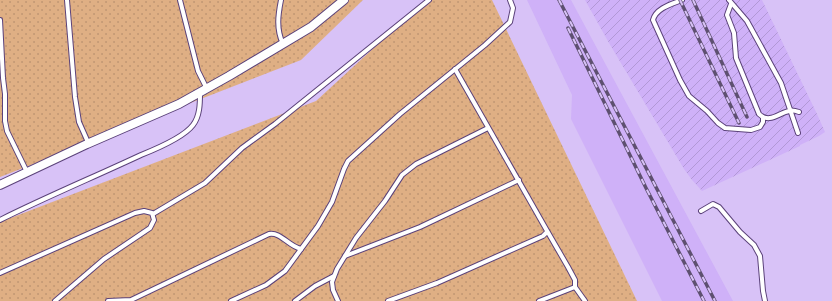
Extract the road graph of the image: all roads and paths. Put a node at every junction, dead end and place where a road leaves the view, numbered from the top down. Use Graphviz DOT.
graph roads {
  1 [pos="67,0"];
  2 [pos="180,0"];
  3 [pos="281,0"];
  4 [pos="344,0"];
  5 [pos="429,0"];
  6 [pos="510,0"];
  7 [pos="682,0"];
  8 [pos="730,2"];
  9 [pos="0,20"];
  10 [pos="282,44"];
  11 [pos="455,69"];
  12 [pos="203,90"];
  13 [pos="790,111"];
  14 [pos="799,112"];
  15 [pos="763,118"];
  16 [pos="488,128"];
  17 [pos="798,133"];
  18 [pos="87,144"];
  19 [pos="27,173"];
  20 [pos="518,180"];
  21 [pos="0,185"];
  22 [pos="701,211"];
  23 [pos="153,214"];
  24 [pos="0,220"];
  25 [pos="547,232"];
  26 [pos="301,249"];
  27 [pos="345,256"];
  28 [pos="0,273"];
  29 [pos="334,276"];
  30 [pos="575,287"];
  31 [pos="55,301"];
  32 [pos="108,301"];
  33 [pos="231,301"];
  34 [pos="295,301"];
  35 [pos="338,301"];
  36 [pos="388,301"];
  37 [pos="539,301"];
  38 [pos="585,301"];
  39 [pos="765,301"];
  1 -- 18 [label="lane"];
  2 -- 12 [label="lane"];
  3 -- 10 [label="lane"];
  4 -- 10 [label="street"];
  5 -- 23 [label="lane"];
  6 -- 11 [label="lane"];
  7 -- 15 [label="lane"];
  8 -- 13 [label="lane"];
  8 -- 15 [label="lane"];
  9 -- 19 [label="lane"];
  10 -- 12 [label="street"];
  11 -- 16 [label="lane"];
  11 -- 26 [label="lane"];
  12 -- 18 [label="street"];
  12 -- 24 [label="lane"];
  13 -- 14 [label="lane"];
  13 -- 15 [label="lane"];
  13 -- 17 [label="lane"];
  16 -- 20 [label="lane"];
  16 -- 27 [label="lane"];
  18 -- 19 [label="street"];
  19 -- 21 [label="street"];
  20 -- 25 [label="lane"];
  20 -- 27 [label="lane"];
  22 -- 39 [label="lane"];
  23 -- 28 [label="lane"];
  23 -- 31 [label="lane"];
  25 -- 30 [label="lane"];
  25 -- 36 [label="lane"];
  26 -- 32 [label="lane"];
  26 -- 33 [label="lane"];
  27 -- 29 [label="lane"];
  29 -- 34 [label="lane"];
  29 -- 35 [label="lane"];
  30 -- 37 [label="lane"];
  30 -- 38 [label="lane"];
}
